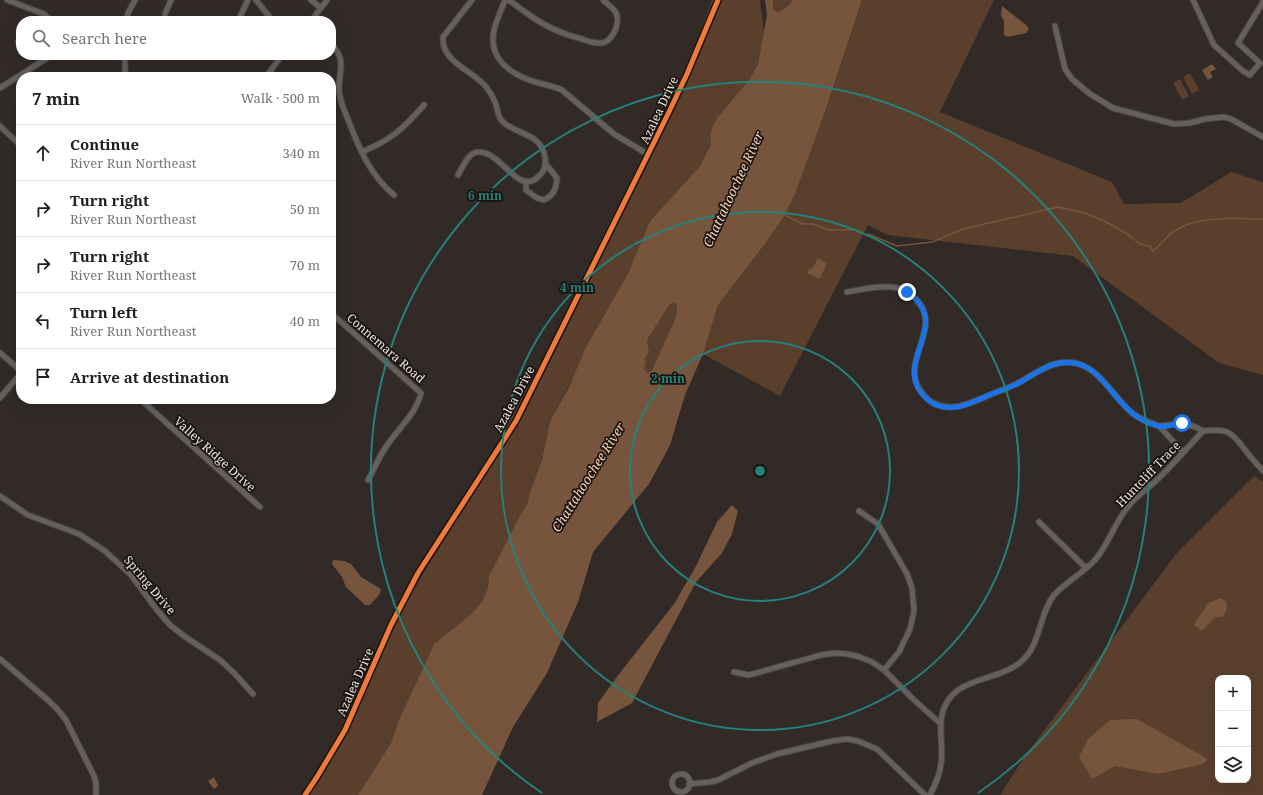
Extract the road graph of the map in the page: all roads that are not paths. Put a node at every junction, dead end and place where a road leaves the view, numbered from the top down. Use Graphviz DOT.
graph roads {
  1 [pos="7,0"];
  2 [pos="135,0"];
  3 [pos="171,0"];
  4 [pos="248,0"];
  5 [pos="256,0"];
  6 [pos="311,0"];
  7 [pos="328,0"];
  8 [pos="472,0"];
  9 [pos="505,0"];
  10 [pos="509,0"];
  11 [pos="602,0"];
  12 [pos="718,0"];
  13 [pos="1193,0"];
  14 [pos="1263,2"];
  15 [pos="320,10"];
  16 [pos="165,14"];
  17 [pos="46,16"];
  18 [pos="127,16"];
  19 [pos="240,16"];
  20 [pos="268,16"];
  21 [pos="315,16"];
  22 [pos="1055,26"];
  23 [pos="336,50"];
  24 [pos="44,60"];
  25 [pos="125,60"];
  26 [pos="278,60"];
  27 [pos="25,72"];
  28 [pos="125,72"];
  29 [pos="270,72"];
  30 [pos="16,78"];
  31 [pos="0,88"];
  32 [pos="424,105"];
  33 [pos="0,126"];
  34 [pos="1263,137"];
  35 [pos="16,141"];
  36 [pos="362,152"];
  37 [pos="649,155"];
  38 [pos="545,163"];
  39 [pos="458,175"];
  40 [pos="526,181"];
  41 [pos="394,195"];
  42 [pos="847,292"];
  43 [pos="336,317"];
  44 [pos="0,353"];
  45 [pos="16,367"];
  46 [pos="16,378"];
  47 [pos="0,398"];
  48 [pos="146,404"];
  49 [pos="1159,426"];
  50 [pos="1203,431"];
  51 [pos="1183,452"];
  52 [pos="1263,470"];
  53 [pos="368,480"];
  54 [pos="0,496"];
  55 [pos="260,508"];
  56 [pos="859,511"];
  57 [pos="1039,522"];
  58 [pos="1086,568"];
  59 [pos="0,659"];
  60 [pos="884,670"];
  61 [pos="734,672"];
  62 [pos="253,694"];
  63 [pos="941,724"];
  64 [pos="689,784"];
  65 [pos="96,795"];
  66 [pos="305,795"];
  67 [pos="925,795"];
  68 [pos="930,795"];
  1 -- 17 [label="street"];
  2 -- 18 [label="street"];
  3 -- 16 [label="street"];
  4 -- 19 [label="street"];
  5 -- 20 [label="street"];
  6 -- 15 [label="street"];
  7 -- 15 [label="street"];
  8 -- 38 [label="street"];
  9 -- 37 [label="street"];
  10 -- 11 [label="street"];
  12 -- 37 [label="street, Azalea Drive"];
  13 -- 14 [label="street"];
  15 -- 21 [label="street"];
  22 -- 34 [label="street"];
  23 -- 36 [label="street"];
  24 -- 27 [label="street"];
  25 -- 28 [label="street"];
  26 -- 29 [label="street"];
  30 -- 31 [label="street"];
  32 -- 36 [label="street"];
  33 -- 35 [label="street"];
  36 -- 41 [label="street"];
  37 -- 66 [label="street, Azalea Drive"];
  38 -- 40 [label="street"];
  38 -- 40 [label="street"];
  39 -- 40 [label="street"];
  42 -- 49 [label="street"];
  43 -- 53 [label="street, Connemara Road"];
  44 -- 45 [label="street"];
  46 -- 47 [label="street"];
  48 -- 55 [label="street, Valley Ridge Drive"];
  49 -- 50 [label="street"];
  49 -- 51 [label="street"];
  50 -- 51 [label="street, Huntcliff Trace"];
  50 -- 52 [label="street"];
  51 -- 58 [label="street, Huntcliff Trace"];
  54 -- 62 [label="street, Spring Drive"];
  56 -- 60 [label="street"];
  57 -- 58 [label="street"];
  58 -- 63 [label="street, Huntcliff Trace"];
  59 -- 65 [label="street"];
  60 -- 61 [label="street"];
  60 -- 63 [label="street"];
  63 -- 68 [label="street, Huntcliff Trace"];
  64 -- 67 [label="street"];
}
